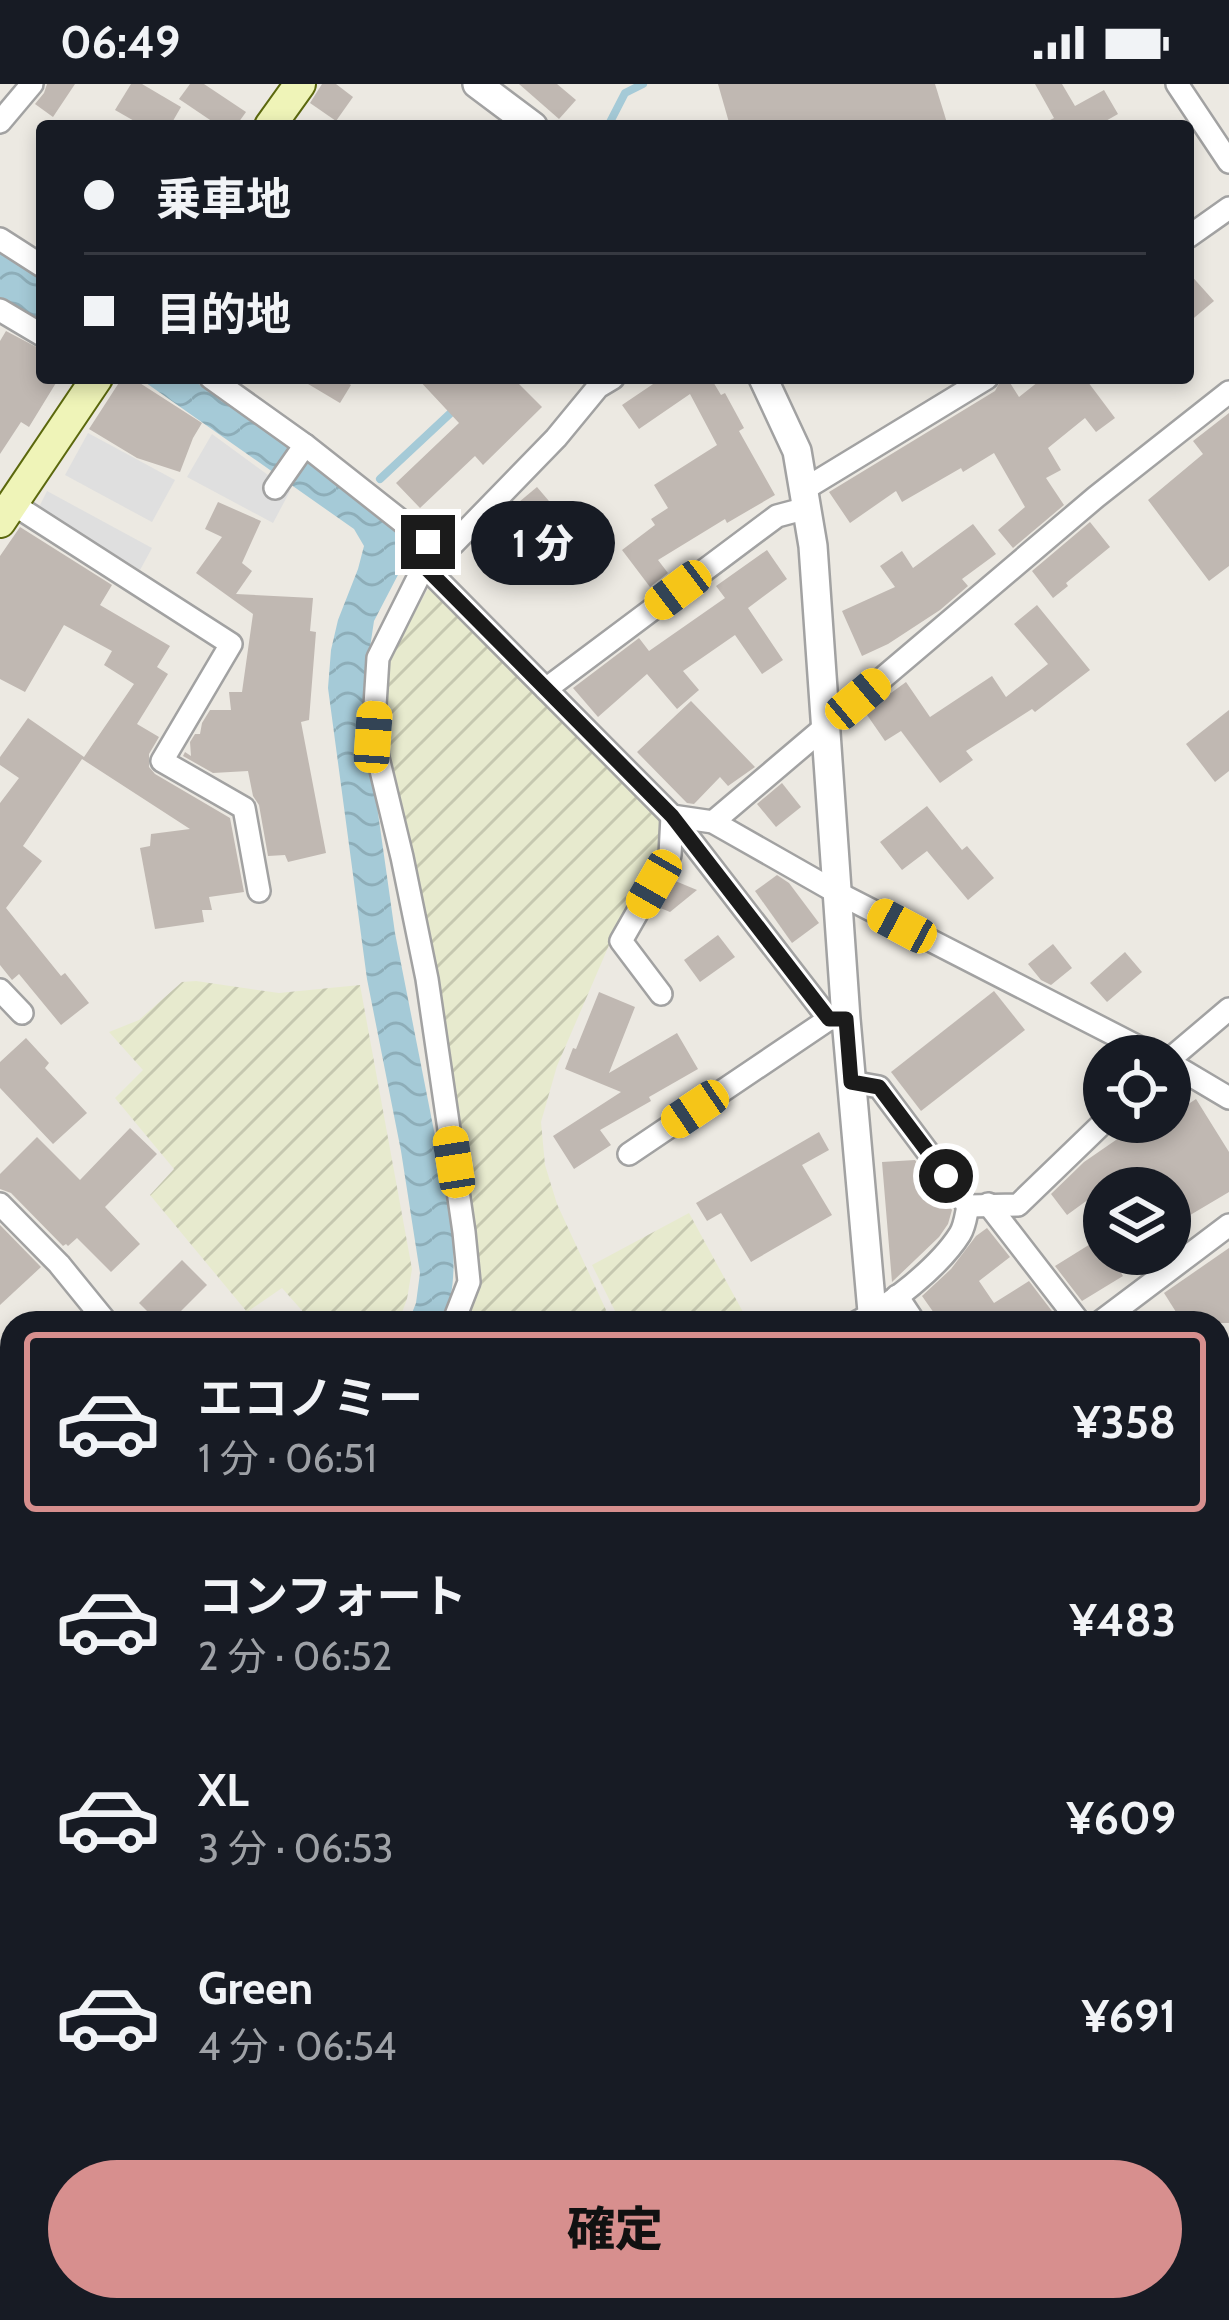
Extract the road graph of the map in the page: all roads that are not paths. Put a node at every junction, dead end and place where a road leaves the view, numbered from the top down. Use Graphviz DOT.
graph roads {
  1 [pos="299,84"];
  2 [pos="477,84"];
  3 [pos="1177,84"];
  4 [pos="22,89"];
  5 [pos="274,120"];
  6 [pos="525,120"];
  7 [pos="0,122"];
  8 [pos="1229,162"];
  9 [pos="1229,208"];
  10 [pos="1194,233"];
  11 [pos="0,239"];
  12 [pos="36,262"];
  13 [pos="0,310"];
  14 [pos="36,331"];
  15 [pos="94,384"];
  16 [pos="219,384"];
  17 [pos="603,384"];
  18 [pos="766,384"];
  19 [pos="978,384"];
  20 [pos="1229,392"];
  21 [pos="305,445"];
  22 [pos="275,488"];
  23 [pos="805,499"];
  24 [pos="6,513"];
  25 [pos="428,542"];
  26 [pos="424,566"];
  27 [pos="546,689"];
  28 [pos="826,725"];
  29 [pos="672,816"];
  30 [pos="713,822"];
  31 [pos="259,891"];
  32 [pos="836,892"];
  33 [pos="0,990"];
  34 [pos="661,994"];
  35 [pos="1229,1009"];
  36 [pos="22,1013"];
  37 [pos="837,1019"];
  38 [pos="1115,1035"];
  39 [pos="1191,1042"];
  40 [pos="1191,1074"];
  41 [pos="851,1082"];
  42 [pos="1229,1098"];
  43 [pos="1083,1142"];
  44 [pos="629,1154"];
  45 [pos="0,1204"];
  46 [pos="978,1205"];
  47 [pos="1229,1225"];
  48 [pos="897,1296"];
  49 [pos="97,1311"];
  50 [pos="458,1311"];
  51 [pos="866,1311"];
  52 [pos="878,1311"];
  53 [pos="907,1311"];
  54 [pos="1070,1311"];
  55 [pos="1115,1311"];
  1 -- 5 [label="main road"];
  2 -- 6 [label="street"];
  3 -- 8 [label="street"];
  4 -- 7 [label="street"];
  9 -- 10 [label="street"];
  11 -- 12 [label="street"];
  13 -- 14 [label="street"];
  15 -- 24 [label="main road"];
  16 -- 21 [label="street"];
  17 -- 25 [label="street"];
  18 -- 23 [label="street"];
  19 -- 23 [label="street"];
  20 -- 28 [label="street"];
  21 -- 22 [label="street"];
  21 -- 25 [label="street"];
  23 -- 27 [label="street"];
  23 -- 28 [label="street"];
  24 -- 31 [label="street"];
  25 -- 26 [label="street"];
  26 -- 27 [label="street"];
  26 -- 50 [label="street"];
  27 -- 29 [label="street"];
  28 -- 30 [label="street"];
  28 -- 32 [label="street"];
  29 -- 30 [label="street"];
  29 -- 34 [label="street"];
  29 -- 37 [label="street"];
  30 -- 32 [label="street"];
  32 -- 37 [label="street"];
  32 -- 38 [label="street"];
  33 -- 36 [label="street"];
  35 -- 39 [label="street"];
  37 -- 41 [label="street"];
  37 -- 44 [label="street"];
  40 -- 42 [label="street"];
  41 -- 46 [label="street"];
  41 -- 51 [label="street"];
  43 -- 46 [label="street"];
  45 -- 49 [label="street"];
  46 -- 48 [label="street"];
  46 -- 54 [label="street"];
  47 -- 55 [label="street"];
  48 -- 52 [label="street"];
  48 -- 53 [label="street"];
}
